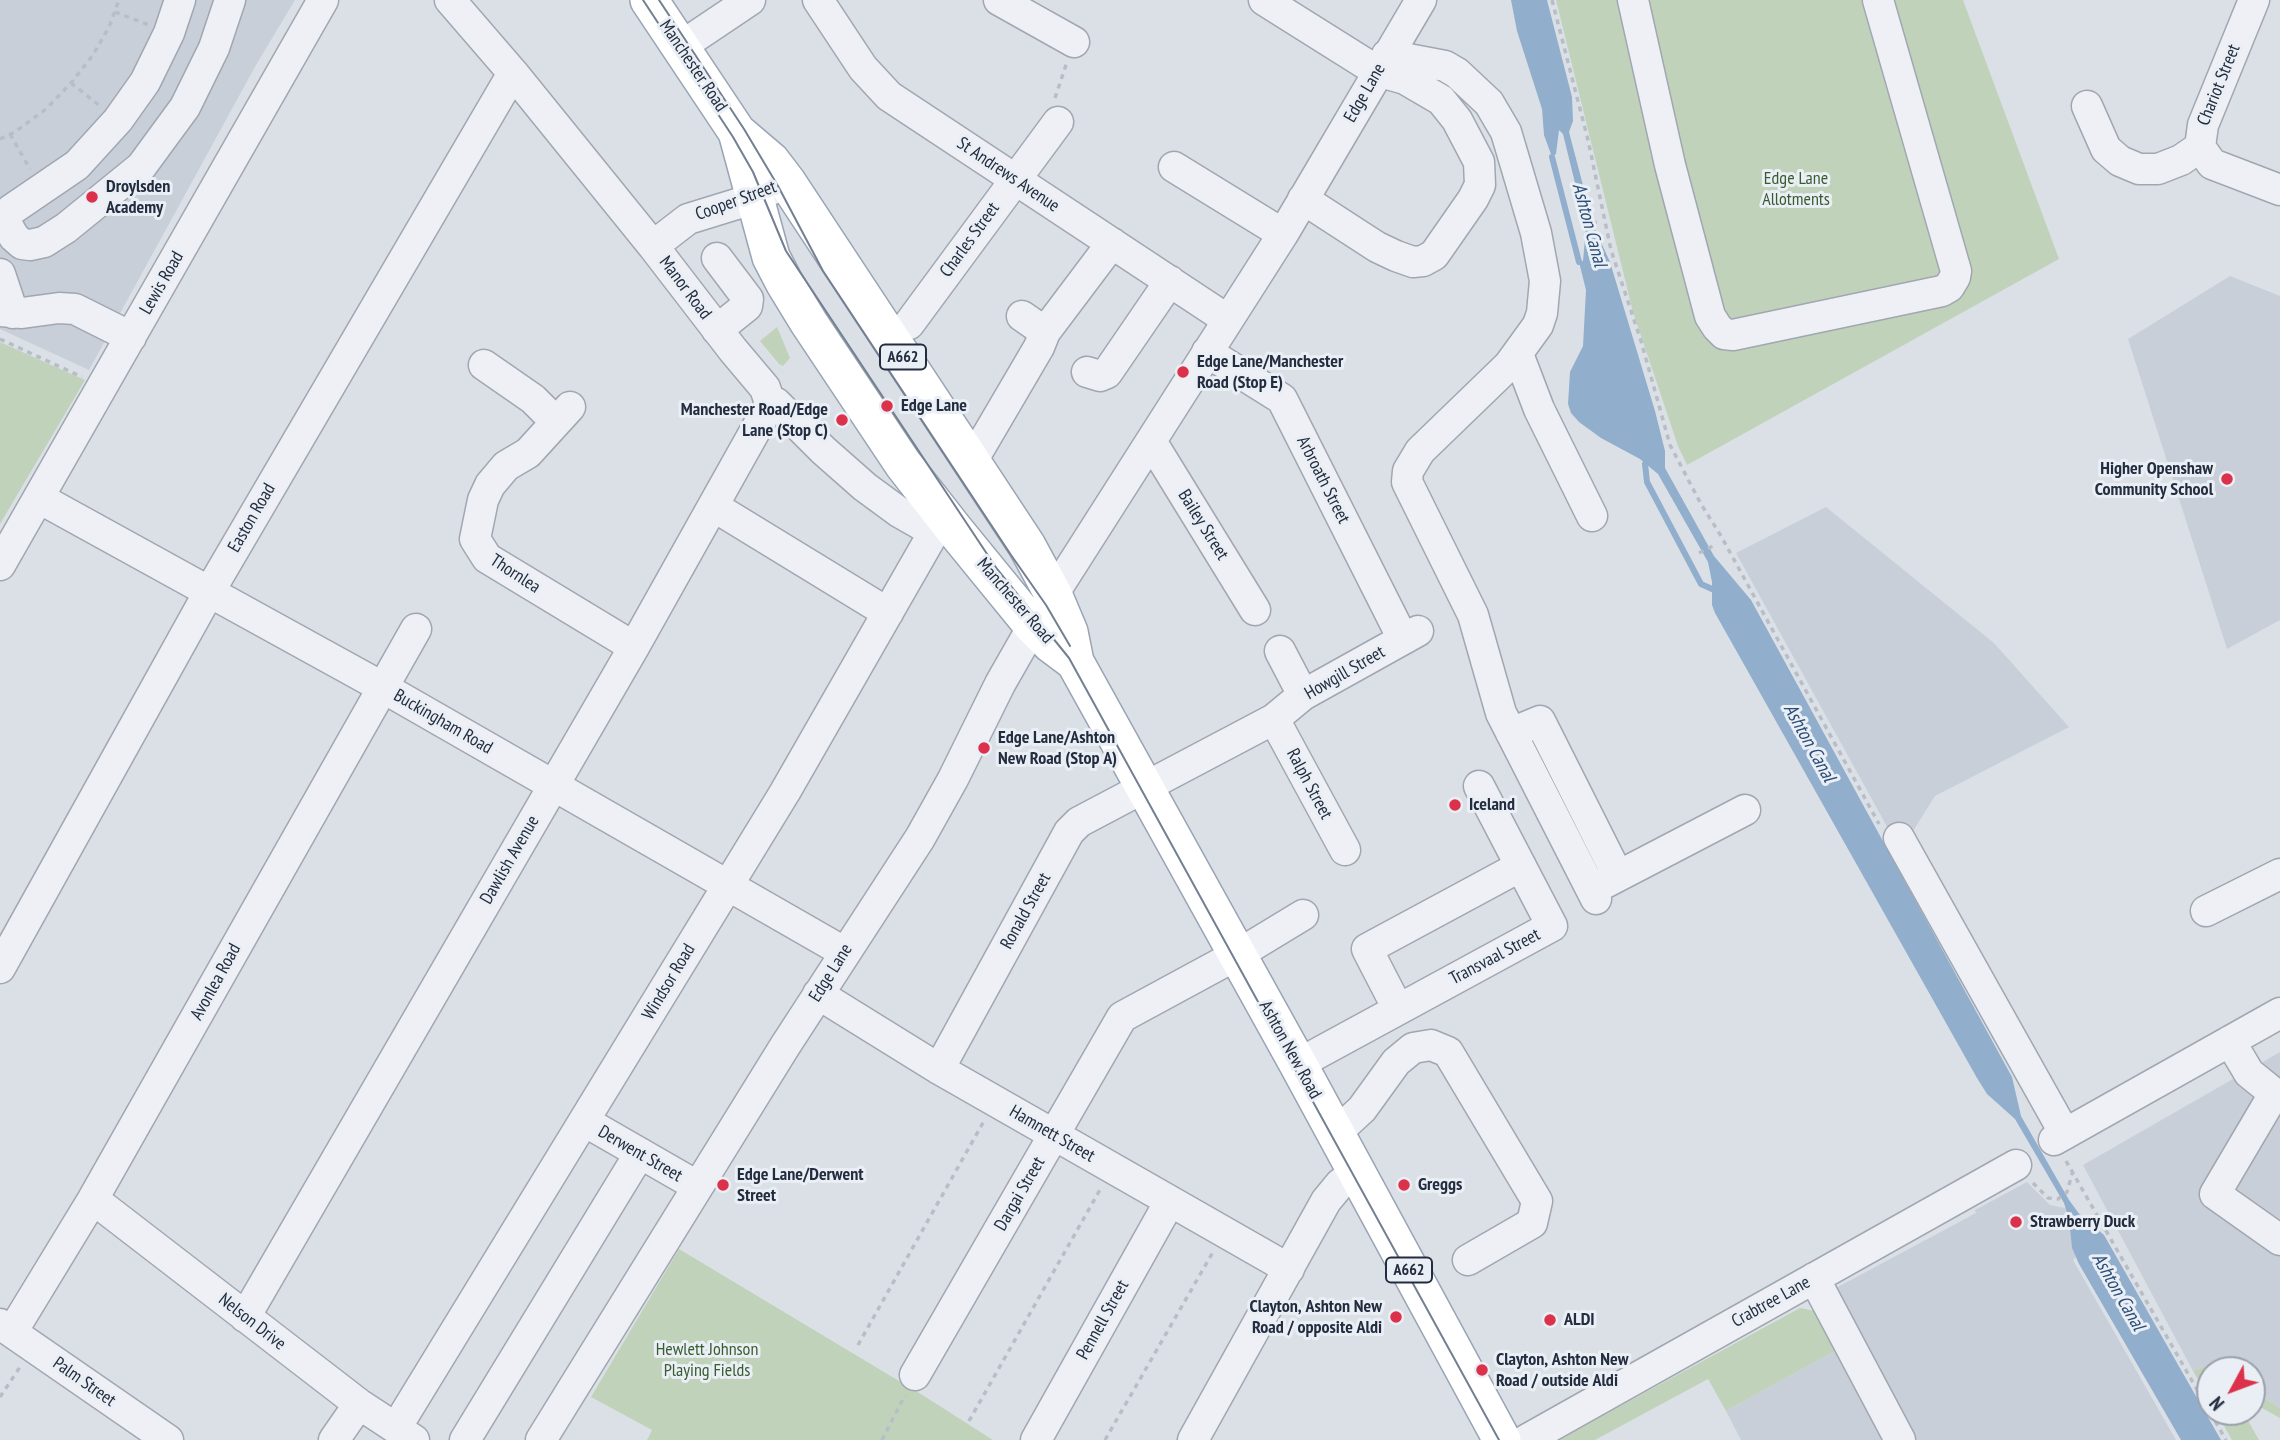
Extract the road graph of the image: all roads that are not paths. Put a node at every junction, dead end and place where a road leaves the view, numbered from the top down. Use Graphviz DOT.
graph roads {
  1 [pos="180,0"];
  2 [pos="230,0"];
  3 [pos="323,0"];
  4 [pos="450,0"];
  5 [pos="649,0"];
  6 [pos="750,0"];
  7 [pos="818,0"];
  8 [pos="999,0"];
  9 [pos="1264,0"];
  10 [pos="1420,0"];
  11 [pos="1633,0"];
  12 [pos="1878,0"];
  13 [pos="2254,0"];
  14 [pos="1074,42"];
  15 [pos="680,47"];
  16 [pos="1382,63"];
  17 [pos="513,73"];
  18 [pos="2087,106"];
  19 [pos="1058,122"];
  20 [pos="2200,147"];
  21 [pos="1174,167"];
  22 [pos="1014,179"];
  23 [pos="771,190"];
  24 [pos="2280,190"];
  25 [pos="1303,199"];
  26 [pos="1283,234"];
  27 [pos="1112,243"];
  28 [pos="653,246"];
  29 [pos="717,257"];
  30 [pos="0,274"];
  31 [pos="1170,281"];
  32 [pos="1228,320"];
  33 [pos="4,321"];
  34 [pos="909,324"];
  35 [pos="717,330"];
  36 [pos="131,337"];
  37 [pos="1207,352"];
  38 [pos="1518,354"];
  39 [pos="484,365"];
  40 [pos="1087,372"];
  41 [pos="769,400"];
  42 [pos="1151,441"];
  43 [pos="971,463"];
  44 [pos="39,498"];
  45 [pos="713,506"];
  46 [pos="1592,516"];
  47 [pos="944,530"];
  48 [pos="0,565"];
  49 [pos="208,593"];
  50 [pos="1053,594"];
  51 [pos="1255,610"];
  52 [pos="888,613"];
  53 [pos="1033,626"];
  54 [pos="416,629"];
  55 [pos="1410,635"];
  56 [pos="634,647"];
  57 [pos="1280,651"];
  58 [pos="1075,662"];
  59 [pos="382,687"];
  60 [pos="1303,695"];
  61 [pos="1275,719"];
  62 [pos="1511,733"];
  63 [pos="553,786"];
  64 [pos="1145,786"];
  65 [pos="1479,786"];
  66 [pos="1745,810"];
  67 [pos="1889,832"];
  68 [pos="1345,850"];
  69 [pos="1521,866"];
  70 [pos="2280,874"];
  71 [pos="1618,876"];
  72 [pos="727,886"];
  73 [pos="2206,911"];
  74 [pos="1303,915"];
  75 [pos="844,952"];
  76 [pos="1237,955"];
  77 [pos="0,968"];
  78 [pos="818,994"];
  79 [pos="1398,1009"];
  80 [pos="2280,1013"];
  81 [pos="2230,1041"];
  82 [pos="1298,1064"];
  83 [pos="939,1069"];
  84 [pos="2277,1096"];
  85 [pos="584,1121"];
  86 [pos="1335,1134"];
  87 [pos="1054,1135"];
  88 [pos="639,1153"];
  89 [pos="2016,1165"];
  90 [pos="1356,1172"];
  91 [pos="697,1186"];
  92 [pos="93,1199"];
  93 [pos="1170,1201"];
  94 [pos="2280,1240"];
  95 [pos="1468,1260"];
  96 [pos="1289,1269"];
  97 [pos="1814,1278"];
  98 [pos="245,1317"];
  99 [pos="15,1334"];
  100 [pos="915,1375"];
  101 [pos="359,1404"];
  102 [pos="405,1434"];
  103 [pos="168,1440"];
  104 [pos="334,1440"];
  105 [pos="465,1440"];
  106 [pos="541,1440"];
  107 [pos="1036,1440"];
  108 [pos="1194,1440"];
  109 [pos="1502,1440"];
  110 [pos="1526,1440"];
  111 [pos="1900,1440"];
  1 -- 2 [label="street"];
  3 -- 36 [label="street, Lewis Road"];
  4 -- 17 [label="street, Manor Road"];
  5 -- 15 [label="main road, Manchester Road / A662"];
  6 -- 15 [label="street"];
  7 -- 22 [label="street, St Andrews Avenue"];
  8 -- 14 [label="street"];
  9 -- 16 [label="street"];
  10 -- 16 [label="street, Edge Lane"];
  11 -- 12 [label="street"];
  13 -- 20 [label="street, Chariot Street"];
  15 -- 23 [label="main road, Manchester Road / A662"];
  16 -- 25 [label="street, Edge Lane"];
  16 -- 25 [label="street"];
  16 -- 38 [label="street"];
  17 -- 28 [label="street, Manor Road"];
  17 -- 49 [label="street, Easton Road"];
  18 -- 20 [label="street, Chariot Street"];
  19 -- 22 [label="street, Charles Street"];
  20 -- 24 [label="street"];
  21 -- 26 [label="street"];
  22 -- 27 [label="street, St Andrews Avenue"];
  22 -- 34 [label="street, Charles Street"];
  23 -- 28 [label="street, Cooper Street"];
  23 -- 43 [label="main road, Manchester Road / A662"];
  23 -- 47 [label="main road, Manchester Road / A662"];
  25 -- 26 [label="street, Edge Lane"];
  26 -- 32 [label="street, Edge Lane"];
  27 -- 31 [label="street, St Andrews Avenue"];
  27 -- 43 [label="street"];
  28 -- 35 [label="street, Manor Road"];
  29 -- 35 [label="street"];
  30 -- 33 [label="street"];
  31 -- 32 [label="street, St Andrews Avenue"];
  31 -- 40 [label="street"];
  32 -- 37 [label="street, Edge Lane"];
  33 -- 36 [label="street"];
  35 -- 41 [label="street, Manor Road"];
  36 -- 44 [label="street, Lewis Road"];
  37 -- 42 [label="street, Edge Lane"];
  37 -- 55 [label="street, Arbroath Street"];
  38 -- 46 [label="street"];
  38 -- 62 [label="street"];
  39 -- 56 [label="street, Thornlea"];
  41 -- 45 [label="street, Dawlish Avenue"];
  41 -- 47 [label="street, Manor Road"];
  42 -- 50 [label="street, Edge Lane"];
  42 -- 51 [label="street, Bailey Street"];
  43 -- 50 [label="main road, Manchester Road / A662"];
  44 -- 48 [label="street, Lewis Road"];
  44 -- 49 [label="street, Buckingham Road"];
  45 -- 52 [label="street"];
  45 -- 56 [label="street, Dawlish Avenue"];
  47 -- 52 [label="street, Windsor Road"];
  47 -- 53 [label="main road, Manchester Road / A662"];
  49 -- 59 [label="street, Buckingham Road"];
  49 -- 77 [label="street, Easton Road"];
  50 -- 53 [label="street, Edge Lane"];
  50 -- 58 [label="main road, Manchester Road / A662"];
  52 -- 72 [label="street, Windsor Road"];
  53 -- 58 [label="main road, Manchester Road / A662"];
  53 -- 75 [label="street, Edge Lane"];
  54 -- 59 [label="street, Avonlea Road"];
  55 -- 60 [label="street, Howgill Street"];
  56 -- 63 [label="street, Dawlish Avenue"];
  57 -- 60 [label="street"];
  58 -- 64 [label="main road, Ashton New Road / A662"];
  59 -- 63 [label="street, Buckingham Road"];
  59 -- 92 [label="street, Avonlea Road"];
  60 -- 61 [label="street, Howgill Street"];
  61 -- 64 [label="street, Howgill Street"];
  61 -- 68 [label="street, Ralph Street"];
  62 -- 71 [label="street"];
  62 -- 71 [label="street"];
  63 -- 72 [label="street, Buckingham Road"];
  63 -- 98 [label="street, Dawlish Avenue"];
  64 -- 76 [label="main road, Ashton New Road / A662"];
  64 -- 83 [label="street, Ronald Street"];
  65 -- 69 [label="street, Transvaal Street"];
  66 -- 71 [label="street"];
  67 -- 81 [label="street"];
  69 -- 79 [label="street, Transvaal Street"];
  69 -- 79 [label="street"];
  70 -- 73 [label="street"];
  72 -- 75 [label="street, Buckingham Road"];
  72 -- 85 [label="street, Windsor Road"];
  74 -- 76 [label="street, Dargai Street"];
  75 -- 78 [label="street, Edge Lane"];
  76 -- 82 [label="main road, Ashton New Road / A662"];
  76 -- 87 [label="street, Dargai Street"];
  78 -- 83 [label="street, Hamnett Street"];
  78 -- 91 [label="street, Edge Lane"];
  79 -- 82 [label="street, Transvaal Street"];
  80 -- 81 [label="street"];
  81 -- 84 [label="street"];
  82 -- 86 [label="main road, Ashton New Road / A662"];
  83 -- 87 [label="street, Hamnett Street"];
  84 -- 94 [label="street"];
  85 -- 88 [label="street, Derwent Street"];
  85 -- 102 [label="street, Windsor Road"];
  86 -- 90 [label="main road, Ashton New Road / A662"];
  86 -- 95 [label="street"];
  87 -- 93 [label="street, Hamnett Street"];
  87 -- 100 [label="street, Dargai Street"];
  88 -- 91 [label="street, Derwent Street"];
  88 -- 105 [label="street"];
  89 -- 97 [label="street, Crabtree Lane"];
  90 -- 96 [label="street"];
  90 -- 109 [label="main road, Ashton New Road / A662"];
  91 -- 106 [label="street, Edge Lane"];
  92 -- 98 [label="street, Nelson Drive"];
  92 -- 99 [label="street, Avonlea Road"];
  93 -- 96 [label="street, Hamnett Street"];
  93 -- 107 [label="street, Pennell Street"];
  96 -- 108 [label="street"];
  97 -- 110 [label="street, Crabtree Lane"];
  97 -- 111 [label="street"];
  98 -- 101 [label="street, Nelson Drive"];
  99 -- 103 [label="street, Palm Street"];
  101 -- 102 [label="street, Nelson Drive"];
  101 -- 104 [label="street"];
}
